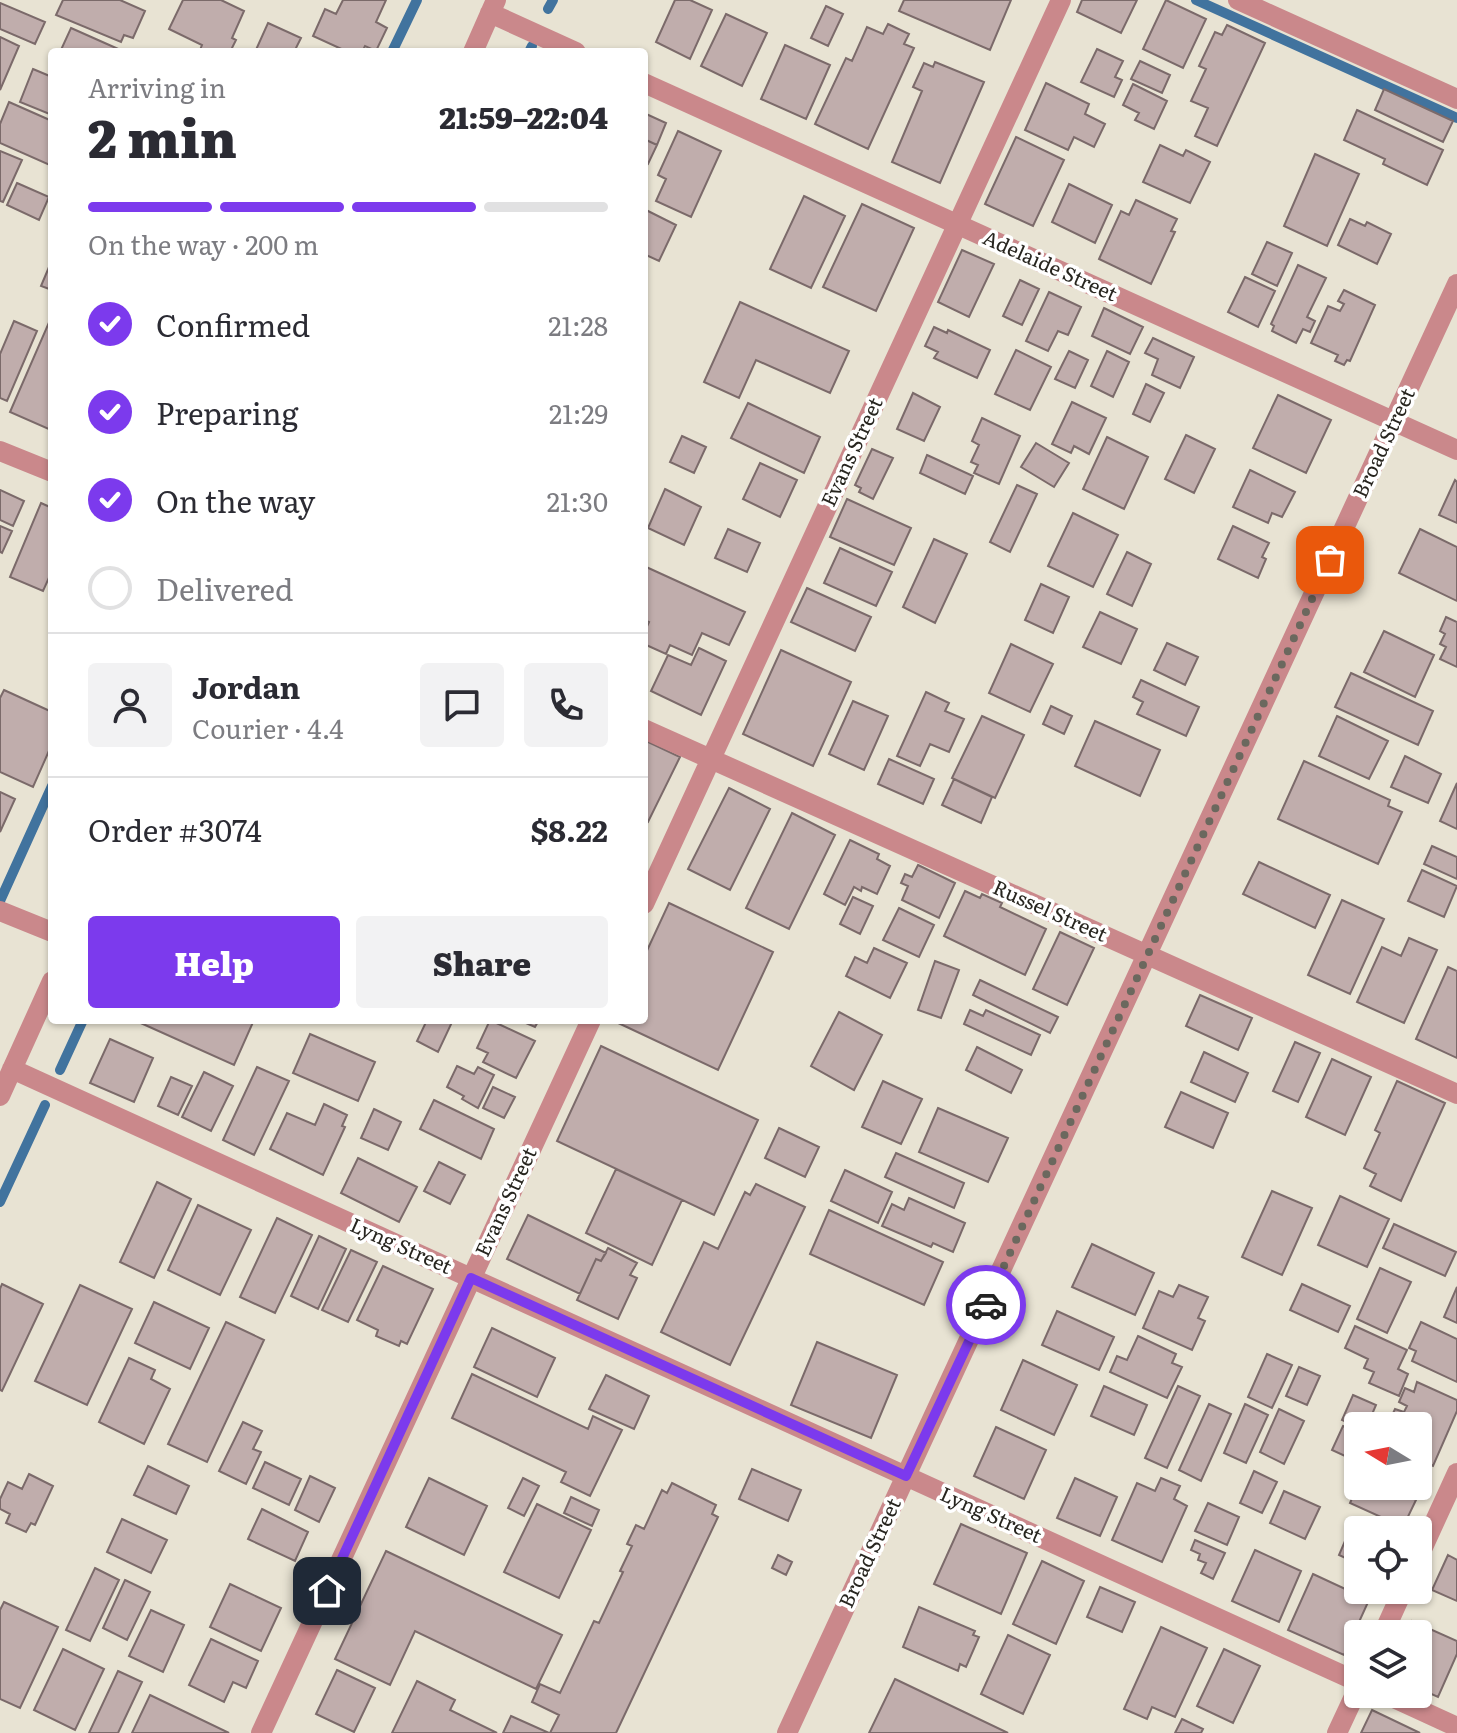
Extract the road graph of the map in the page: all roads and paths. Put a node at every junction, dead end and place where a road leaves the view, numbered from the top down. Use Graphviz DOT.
graph roads {
  1 [pos="1061,0"];
  2 [pos="1238,0"];
  3 [pos="493,7"];
  4 [pos="475,48"];
  5 [pos="569,48"];
  6 [pos="648,85"];
  7 [pos="1457,99"];
  8 [pos="957,224"];
  9 [pos="1457,284"];
  10 [pos="1394,421"];
  11 [pos="1457,450"];
  12 [pos="0,451"];
  13 [pos="48,470"];
  14 [pos="648,731"];
  15 [pos="711,759"];
  16 [pos="648,895"];
  17 [pos="0,911"];
  18 [pos="48,930"];
  19 [pos="1149,956"];
  20 [pos="48,990"];
  21 [pos="589,1024"];
  22 [pos="12,1069"];
  23 [pos="1457,1094"];
  24 [pos="0,1096"];
  25 [pos="471,1278"];
  26 [pos="1457,1473"];
  27 [pos="906,1476"];
  28 [pos="1432,1527"];
  29 [pos="1344,1676"];
  30 [pos="1349,1708"];
  31 [pos="1416,1708"];
  32 [pos="1457,1727"];
  33 [pos="261,1733"];
  34 [pos="787,1733"];
  35 [pos="1337,1733"];
  1 -- 8 [label="street, Evans Street"];
  2 -- 7 [label="street"];
  3 -- 4 [label="street"];
  3 -- 5 [label="street"];
  6 -- 8 [label="street, Adelaide Street"];
  8 -- 10 [label="street, Adelaide Street"];
  8 -- 15 [label="street, Evans Street"];
  9 -- 10 [label="street, Broad Street"];
  10 -- 11 [label="street, Adelaide Street"];
  10 -- 19 [label="street, Broad Street"];
  12 -- 13 [label="street"];
  14 -- 15 [label="street, Russel Street"];
  15 -- 16 [label="street, Evans Street"];
  15 -- 19 [label="street, Russel Street"];
  17 -- 18 [label="street"];
  19 -- 23 [label="street, Russel Street"];
  19 -- 27 [label="street, Broad Street"];
  20 -- 22 [label="street"];
  21 -- 25 [label="street, Evans Street"];
  22 -- 24 [label="street"];
  22 -- 25 [label="street, Lyng Street"];
  25 -- 27 [label="street, Lyng Street"];
  25 -- 33 [label="street, Evans Street"];
  26 -- 28 [label="street"];
  27 -- 29 [label="street, Lyng Street"];
  27 -- 34 [label="street, Broad Street"];
  30 -- 35 [label="street"];
  31 -- 32 [label="street"];
}
